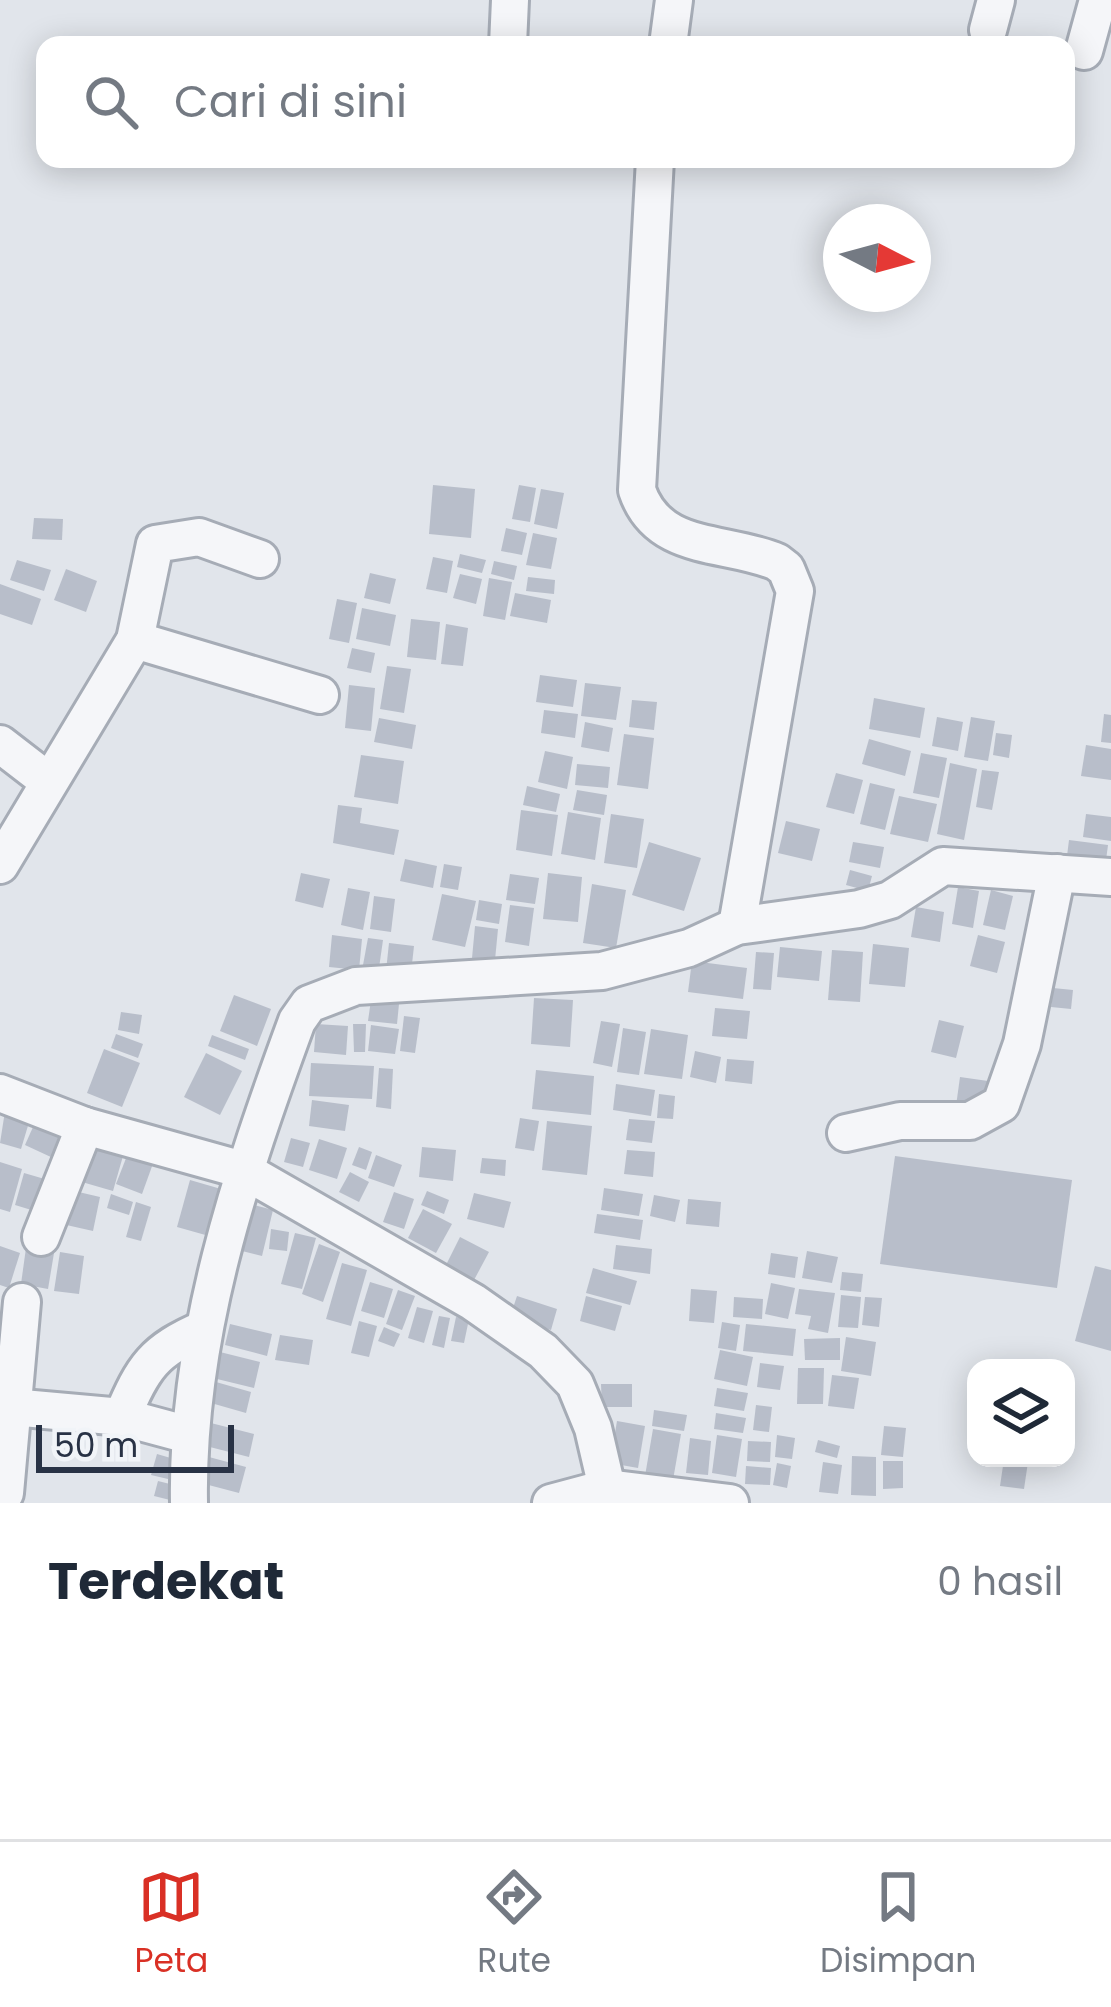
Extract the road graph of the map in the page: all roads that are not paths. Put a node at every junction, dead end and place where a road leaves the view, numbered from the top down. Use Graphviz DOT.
graph roads {
  1 [pos="510,0"];
  2 [pos="674,0"];
  3 [pos="1098,0"];
  4 [pos="508,36"];
  5 [pos="669,36"];
  6 [pos="1084,51"];
  7 [pos="655,168"];
  8 [pos="260,559"];
  9 [pos="135,640"];
  10 [pos="320,695"];
  11 [pos="0,745"];
  12 [pos="48,781"];
  13 [pos="0,865"];
  14 [pos="1057,874"];
  15 [pos="1111,876"];
  16 [pos="737,926"];
  17 [pos="0,1094"];
  18 [pos="85,1126"];
  19 [pos="846,1133"];
  20 [pos="243,1170"];
  21 [pos="40,1237"];
  22 [pos="22,1302"];
  23 [pos="205,1329"];
  24 [pos="6,1407"];
  25 [pos="122,1417"];
  26 [pos="189,1435"];
  27 [pos="607,1488"];
  28 [pos="4,1493"];
  29 [pos="189,1503"];
  30 [pos="551,1503"];
  31 [pos="730,1503"];
  1 -- 4 [label="street"];
  2 -- 5 [label="street"];
  3 -- 6 [label="street"];
  7 -- 16 [label="street"];
  8 -- 9 [label="street"];
  9 -- 10 [label="street"];
  9 -- 12 [label="street"];
  11 -- 12 [label="street"];
  12 -- 13 [label="street"];
  14 -- 15 [label="street"];
  14 -- 16 [label="street"];
  14 -- 19 [label="street"];
  16 -- 20 [label="street"];
  17 -- 18 [label="street"];
  18 -- 20 [label="street"];
  18 -- 21 [label="street"];
  20 -- 23 [label="street"];
  20 -- 27 [label="street"];
  22 -- 24 [label="street"];
  23 -- 25 [label="street"];
  23 -- 26 [label="street"];
  24 -- 25 [label="street"];
  24 -- 28 [label="street"];
  25 -- 26 [label="street"];
  26 -- 29 [label="street"];
  27 -- 30 [label="street"];
  27 -- 31 [label="street"];
}
